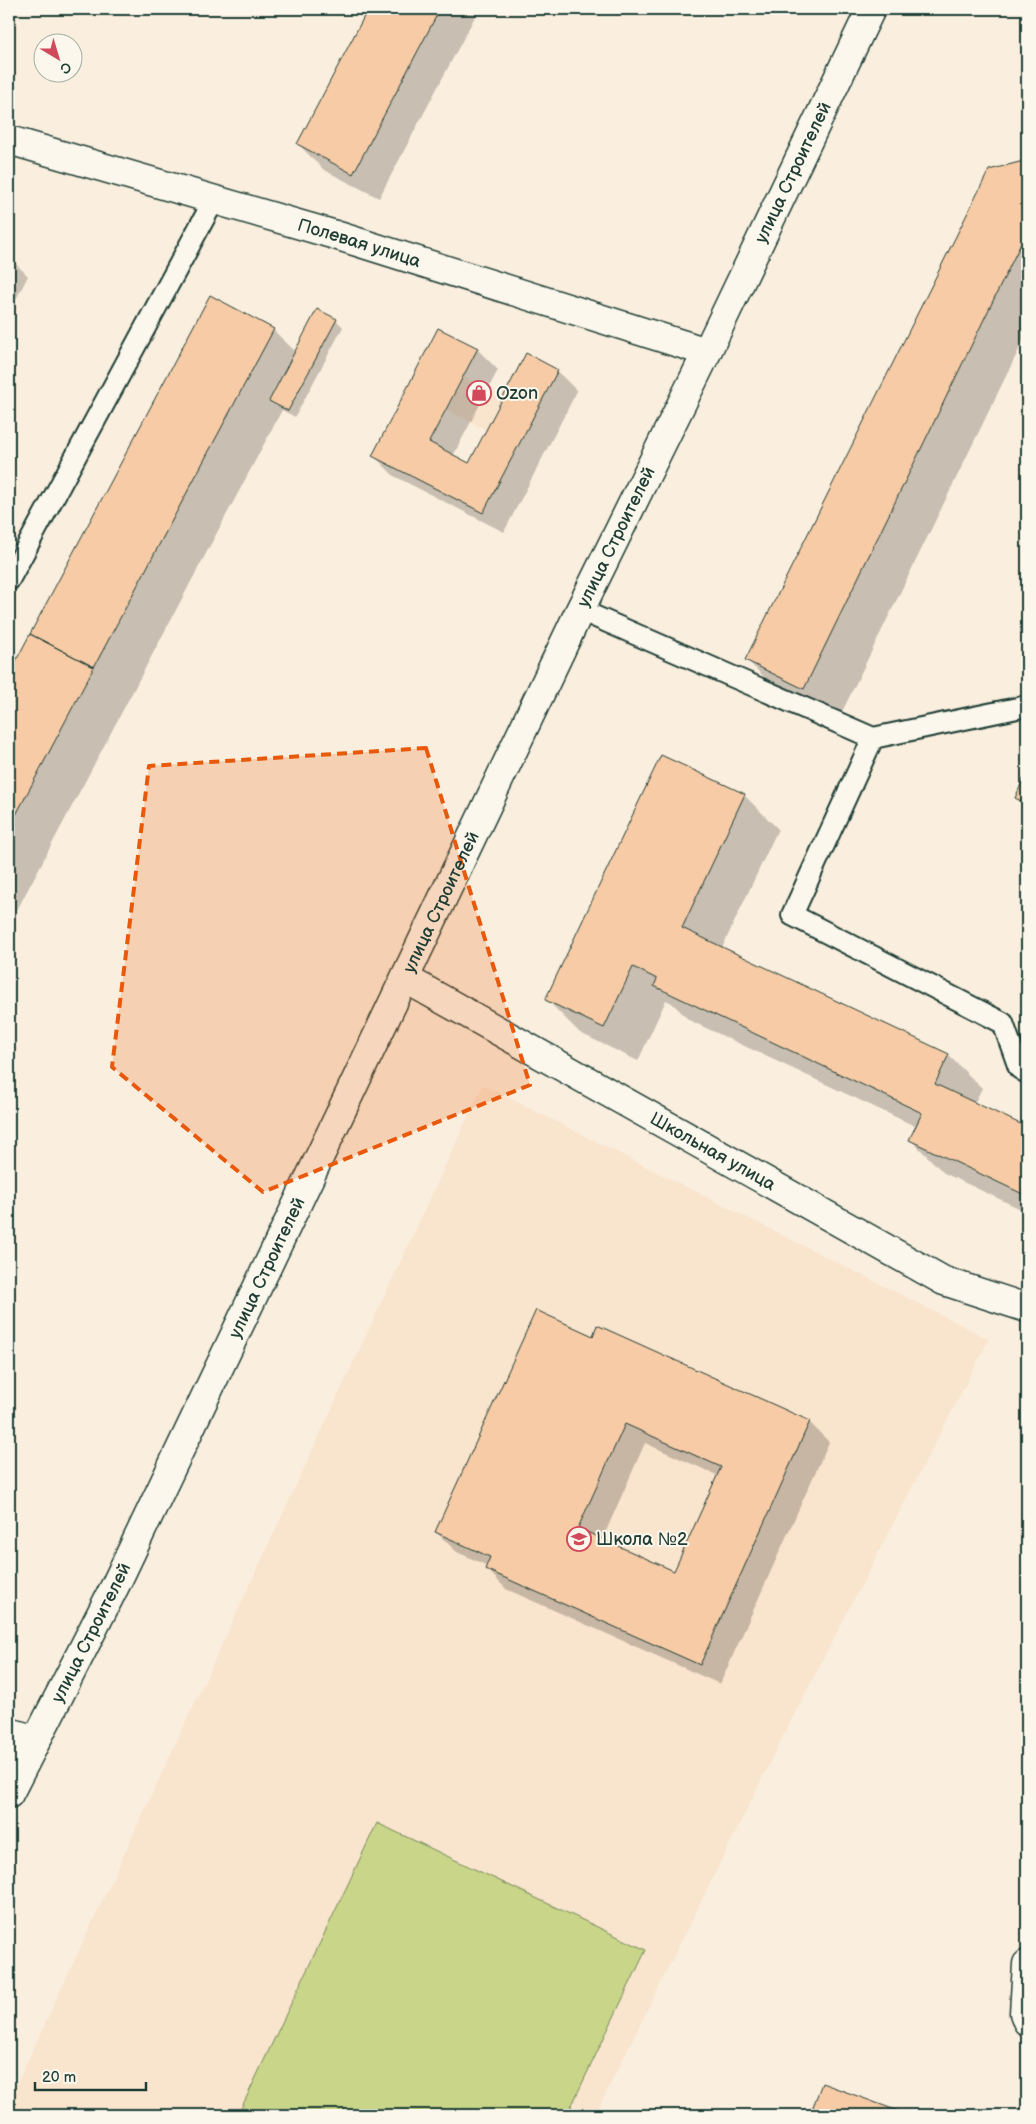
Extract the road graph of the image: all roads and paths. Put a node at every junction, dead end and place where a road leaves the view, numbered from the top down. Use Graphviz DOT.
graph roads {
  1 [pos="871,9"];
  2 [pos="9,140"];
  3 [pos="214,200"];
  4 [pos="707,352"];
  5 [pos="9,580"];
  6 [pos="580,610"];
  7 [pos="1027,706"];
  8 [pos="873,738"];
  9 [pos="406,979"];
  10 [pos="1027,1073"];
  11 [pos="1027,1308"];
  12 [pos="9,1732"];
  13 [pos="36,1740"];
  14 [pos="9,1794"];
  15 [pos="1027,1964"];
  16 [pos="1027,2021"];
  1 -- 4 [label="street, улица Строителей"];
  2 -- 3 [label="street, Полевая улица"];
  3 -- 4 [label="street, Полевая улица"];
  3 -- 5 [label="lane"];
  4 -- 6 [label="street, улица Строителей"];
  6 -- 8 [label="lane"];
  6 -- 9 [label="street, улица Строителей"];
  7 -- 8 [label="lane"];
  8 -- 10 [label="lane"];
  9 -- 11 [label="street, Школьная улица"];
  9 -- 13 [label="street, улица Строителей"];
  12 -- 13 [label="street"];
  13 -- 14 [label="street, улица Строителей"];
  15 -- 16 [label="street"];
}
